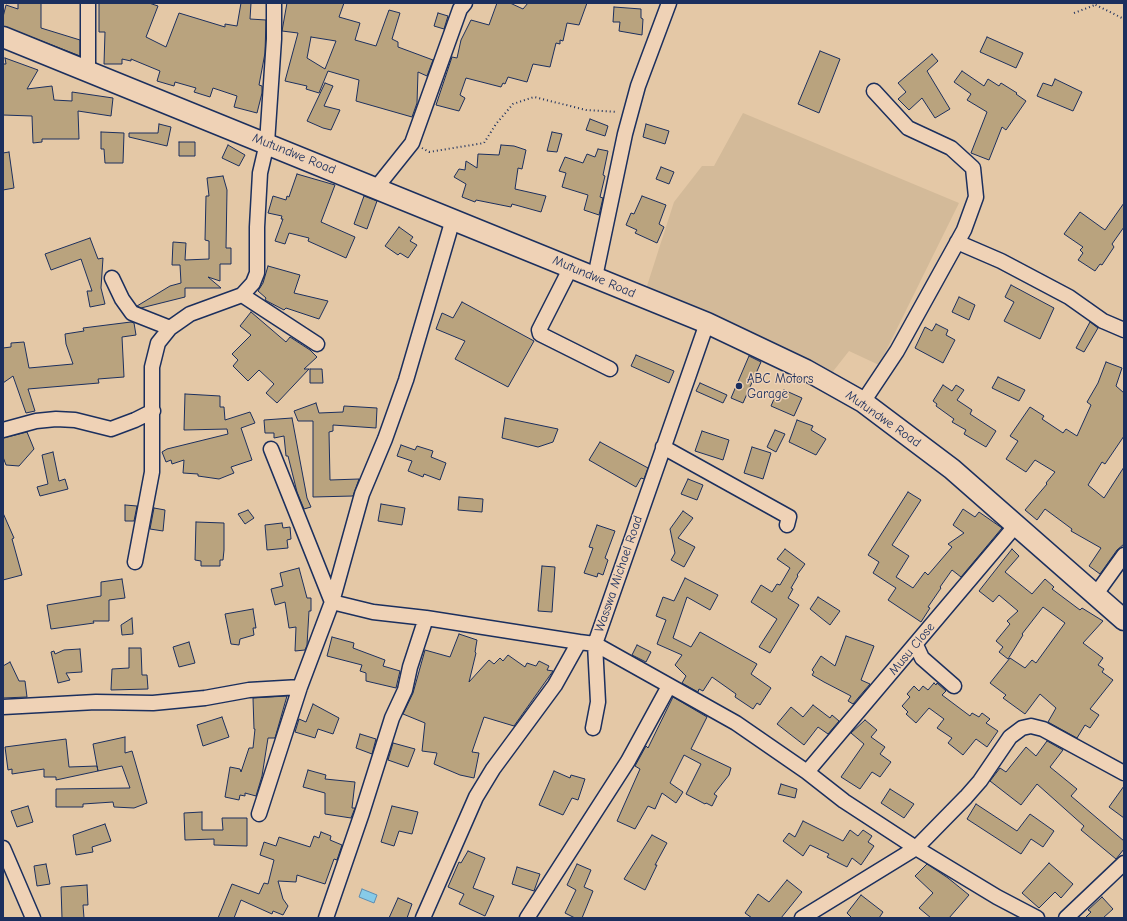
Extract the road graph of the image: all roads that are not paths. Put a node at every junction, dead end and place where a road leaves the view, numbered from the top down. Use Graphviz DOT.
graph roads {
  1 [pos="88,3"];
  2 [pos="274,3"];
  3 [pos="465,3"];
  4 [pos="669,3"];
  5 [pos="3,37"];
  6 [pos="88,72"];
  7 [pos="874,91"];
  8 [pos="267,144"];
  9 [pos="376,188"];
  10 [pos="453,218"];
  11 [pos="958,242"];
  12 [pos="571,267"];
  13 [pos="595,277"];
  14 [pos="112,278"];
  15 [pos="242,295"];
  16 [pos="707,323"];
  17 [pos="170,328"];
  18 [pos="1124,330"];
  19 [pos="317,344"];
  20 [pos="610,369"];
  21 [pos="862,402"];
  22 [pos="154,411"];
  23 [pos="3,430"];
  24 [pos="663,447"];
  25 [pos="271,449"];
  26 [pos="1016,524"];
  27 [pos="786,525"];
  28 [pos="1124,555"];
  29 [pos="135,562"];
  30 [pos="1096,594"];
  31 [pos="332,602"];
  32 [pos="426,618"];
  33 [pos="1124,620"];
  34 [pos="579,642"];
  35 [pos="595,644"];
  36 [pos="916,644"];
  37 [pos="669,686"];
  38 [pos="954,686"];
  39 [pos="300,687"];
  40 [pos="3,708"];
  41 [pos="593,728"];
  42 [pos="807,772"];
  43 [pos="1124,774"];
  44 [pos="259,814"];
  45 [pos="3,848"];
  46 [pos="916,848"];
  47 [pos="1124,863"];
  48 [pos="33,918"];
  49 [pos="326,918"];
  50 [pos="424,918"];
  51 [pos="527,918"];
  52 [pos="802,918"];
  53 [pos="1037,918"];
  54 [pos="1066,918"];
  1 -- 6 [label="street"];
  2 -- 8 [label="street"];
  3 -- 9 [label="street"];
  4 -- 13 [label="street"];
  5 -- 6 [label="main road, Mutundwe Road"];
  6 -- 8 [label="main road, Mutundwe Road"];
  7 -- 11 [label="street"];
  8 -- 9 [label="main road, Mutundwe Road"];
  8 -- 15 [label="street"];
  9 -- 10 [label="main road, Mutundwe Road"];
  10 -- 12 [label="main road, Mutundwe Road"];
  10 -- 31 [label="street"];
  11 -- 18 [label="street"];
  11 -- 21 [label="street"];
  12 -- 13 [label="main road, Mutundwe Road"];
  12 -- 20 [label="street"];
  13 -- 16 [label="main road, Mutundwe Road"];
  14 -- 17 [label="street"];
  15 -- 17 [label="street"];
  15 -- 19 [label="street"];
  16 -- 21 [label="main road, Mutundwe Road"];
  16 -- 24 [label="street, Wasswa Michael Road"];
  17 -- 22 [label="street"];
  21 -- 26 [label="main road, Mutundwe Road"];
  22 -- 23 [label="street"];
  22 -- 29 [label="street"];
  24 -- 27 [label="street"];
  24 -- 35 [label="street, Wasswa Michael Road"];
  25 -- 31 [label="street"];
  26 -- 30 [label="main road, Mutundwe Road"];
  26 -- 36 [label="street, Musu Close"];
  28 -- 30 [label="street"];
  30 -- 33 [label="main road, Mutundwe Road"];
  31 -- 32 [label="street"];
  31 -- 39 [label="street"];
  32 -- 34 [label="street"];
  32 -- 49 [label="street"];
  34 -- 35 [label="street, Wasswa Michael Road"];
  34 -- 50 [label="street, Wasswa Michael Road"];
  35 -- 37 [label="street"];
  35 -- 41 [label="street"];
  36 -- 38 [label="street"];
  36 -- 42 [label="street, Musu Close"];
  37 -- 42 [label="street"];
  37 -- 51 [label="street"];
  39 -- 40 [label="street"];
  39 -- 44 [label="street"];
  42 -- 46 [label="street"];
  43 -- 46 [label="street"];
  45 -- 48 [label="street"];
  46 -- 52 [label="street"];
  46 -- 53 [label="street"];
  47 -- 54 [label="street"];
}
